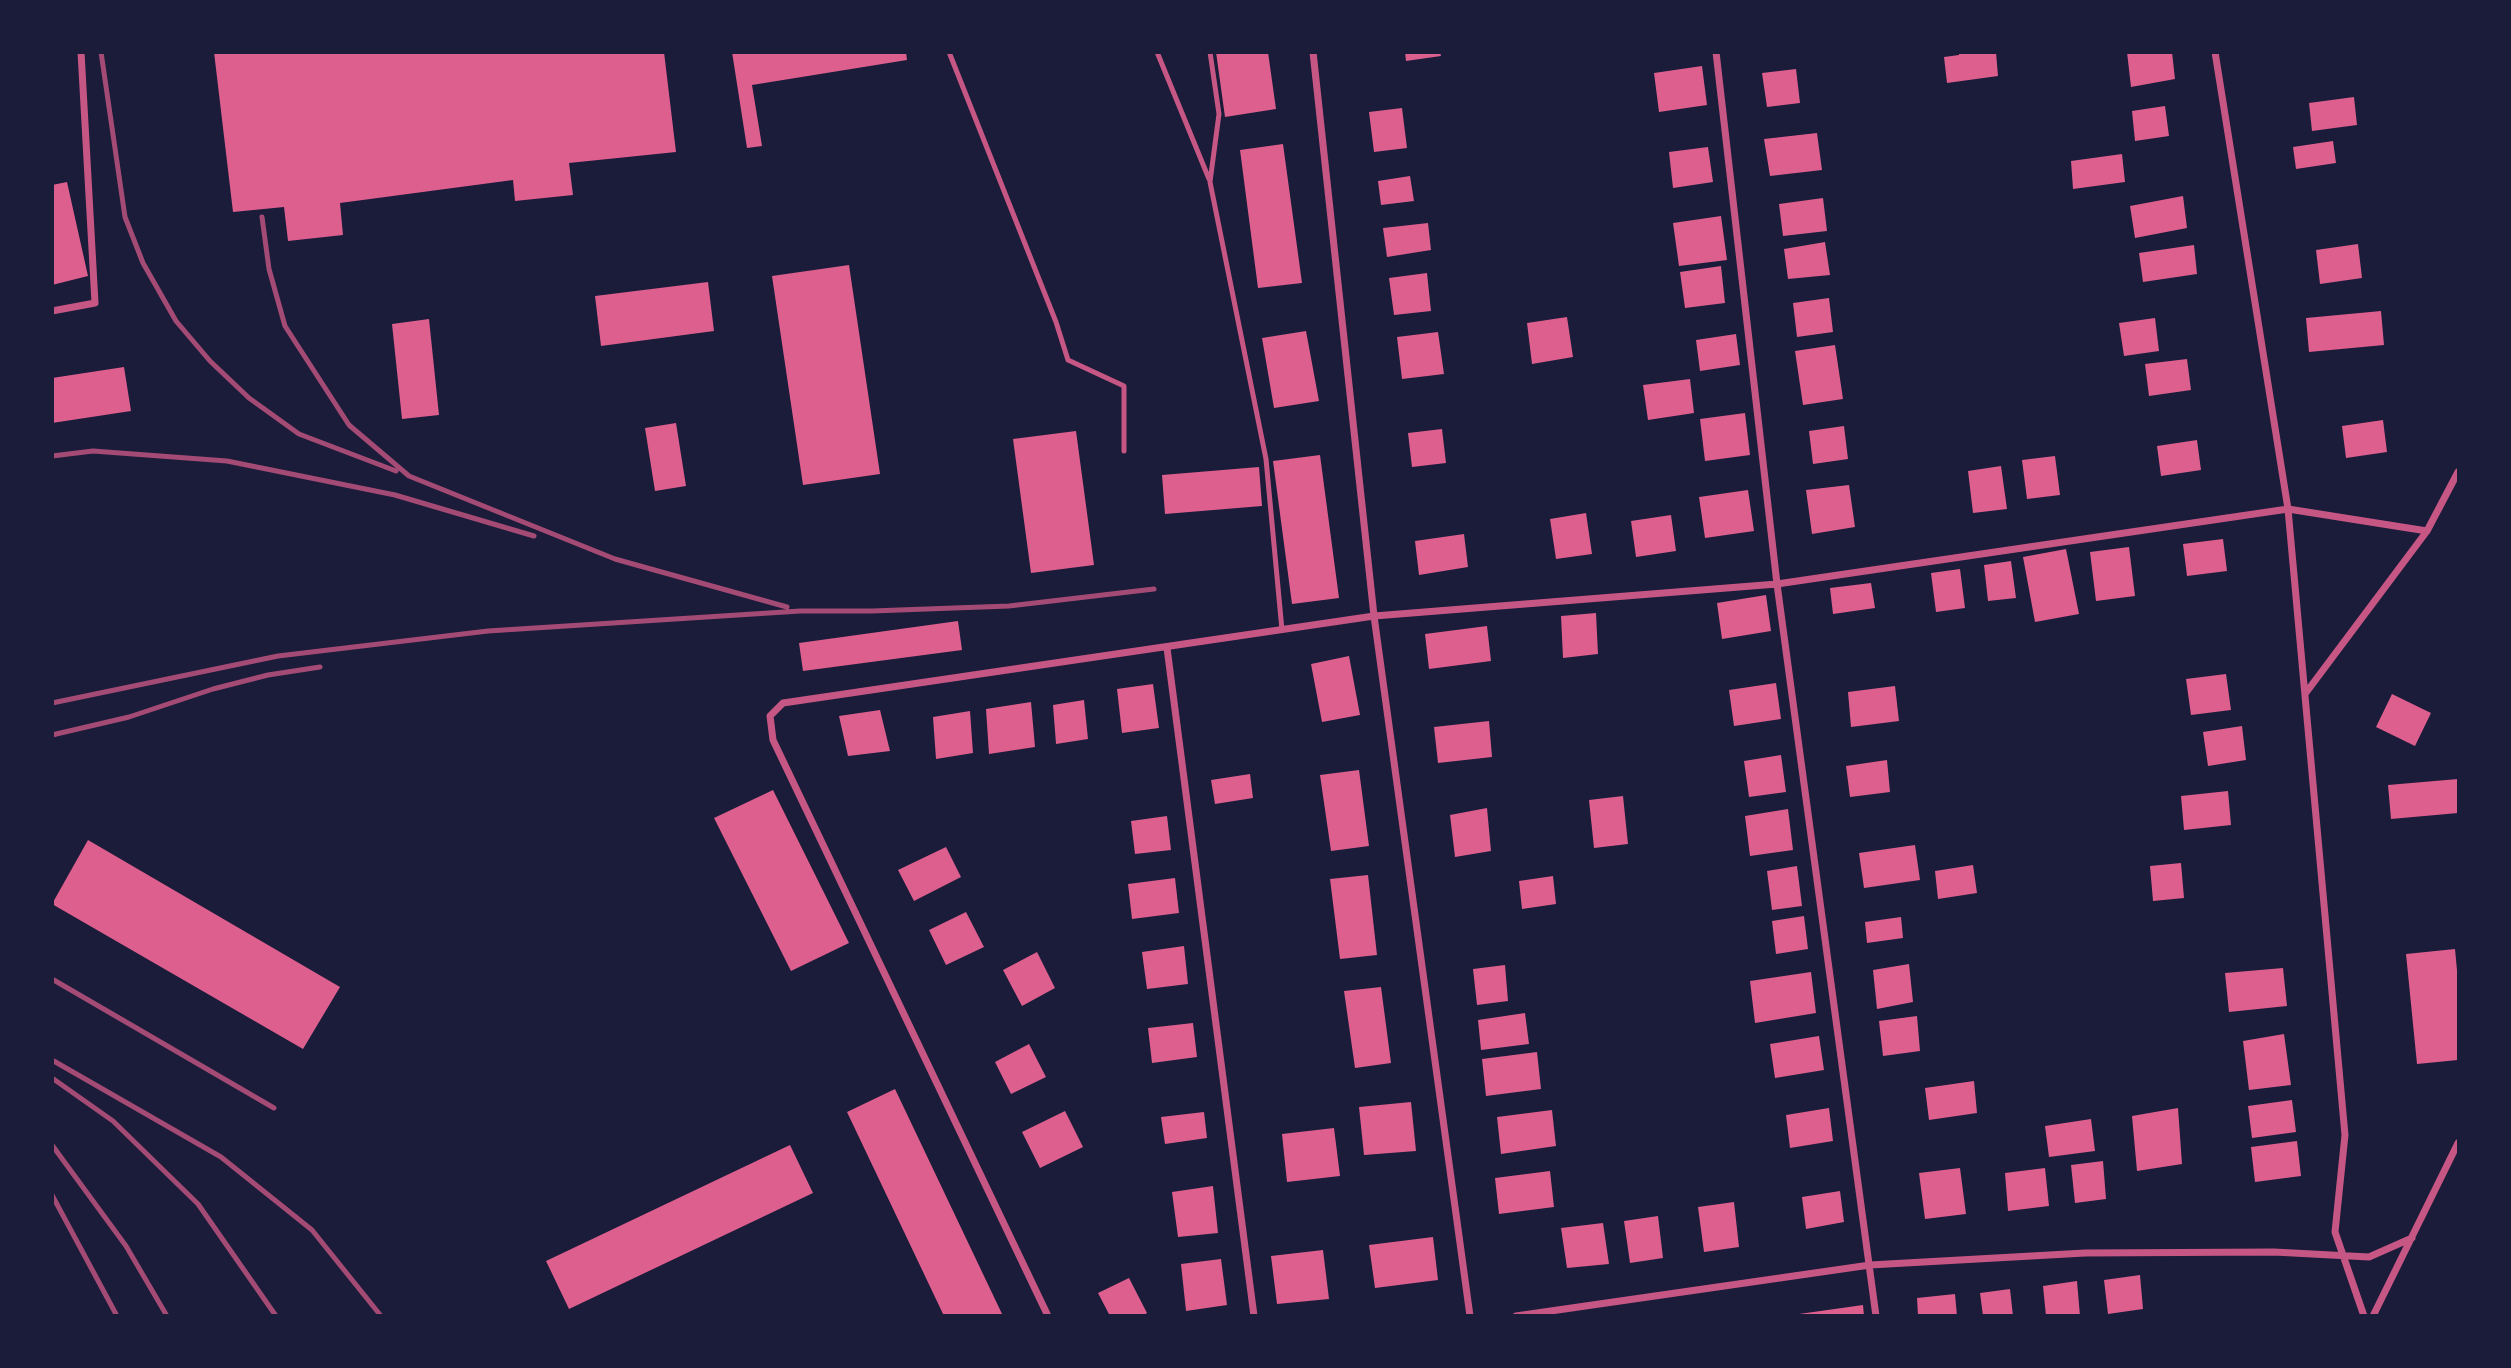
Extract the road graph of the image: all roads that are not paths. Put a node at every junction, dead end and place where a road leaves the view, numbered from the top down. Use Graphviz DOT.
graph roads {
  1 [pos="81,52"];
  2 [pos="949,52"];
  3 [pos="1157,52"];
  4 [pos="1210,52"];
  5 [pos="1313,52"];
  6 [pos="1716,52"];
  7 [pos="2215,52"];
  8 [pos="1210,182"];
  9 [pos="52,311"];
  10 [pos="1124,452"];
  11 [pos="2459,472"];
  12 [pos="2288,509"];
  13 [pos="2427,531"];
  14 [pos="1777,584"];
  15 [pos="1374,616"];
  16 [pos="1282,630"];
  17 [pos="1167,648"];
  18 [pos="2305,694"];
  19 [pos="2459,1143"];
  20 [pos="2412,1238"];
  21 [pos="2343,1256"];
  22 [pos="1870,1265"];
  23 [pos="1048,1315"];
  24 [pos="1254,1315"];
  25 [pos="1470,1315"];
  26 [pos="1516,1315"];
  27 [pos="1875,1315"];
  28 [pos="2364,1315"];
  29 [pos="2373,1315"];
  1 -- 9 [label="street"];
  2 -- 10 [label="lane"];
  3 -- 8 [label="lane"];
  4 -- 8 [label="lane"];
  5 -- 15 [label="street"];
  6 -- 14 [label="street"];
  7 -- 12 [label="street"];
  8 -- 16 [label="lane"];
  11 -- 13 [label="street"];
  12 -- 13 [label="street"];
  12 -- 14 [label="street"];
  12 -- 18 [label="street"];
  13 -- 18 [label="street"];
  14 -- 15 [label="street"];
  14 -- 22 [label="street"];
  15 -- 16 [label="street"];
  15 -- 25 [label="street"];
  16 -- 17 [label="street"];
  17 -- 23 [label="street"];
  17 -- 24 [label="street"];
  18 -- 21 [label="street"];
  19 -- 20 [label="street"];
  20 -- 21 [label="street"];
  20 -- 29 [label="street"];
  21 -- 22 [label="street"];
  21 -- 28 [label="street"];
  22 -- 26 [label="street"];
  22 -- 27 [label="street"];
}
